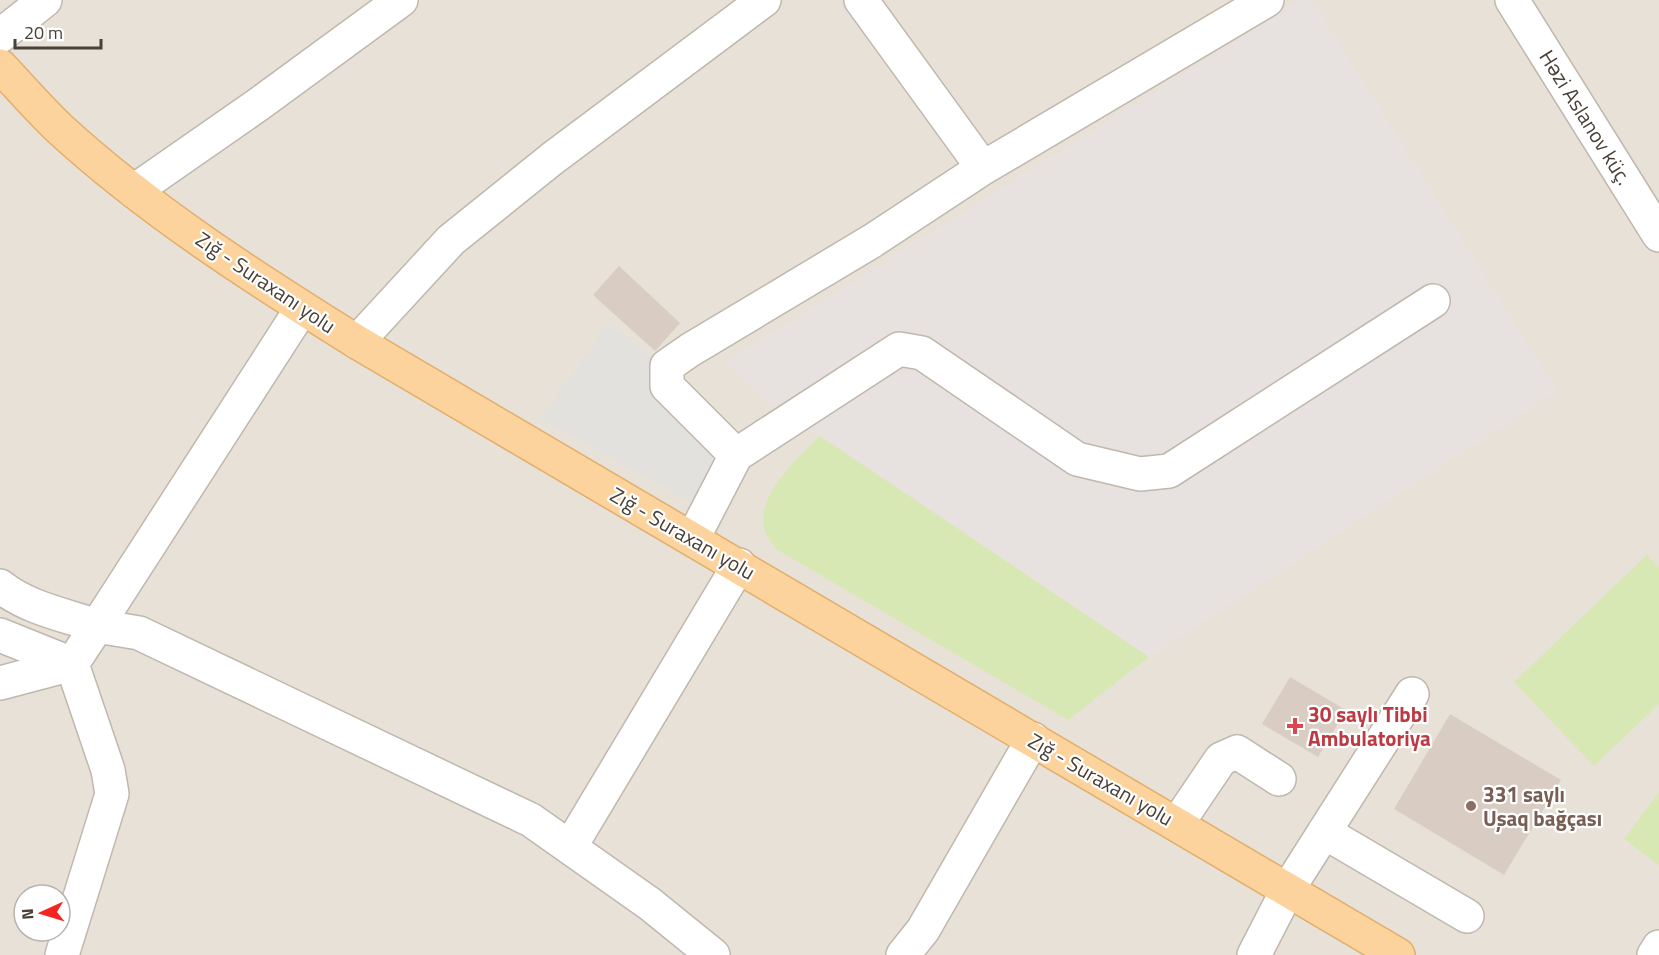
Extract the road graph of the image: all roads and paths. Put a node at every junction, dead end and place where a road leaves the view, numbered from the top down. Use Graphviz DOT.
graph roads {
  1 [pos="45,0"];
  2 [pos="401,0"];
  3 [pos="764,0"];
  4 [pos="861,0"];
  5 [pos="1267,0"];
  6 [pos="1512,0"];
  7 [pos="0,36"];
  8 [pos="0,66"];
  9 [pos="983,168"];
  10 [pos="134,191"];
  11 [pos="1659,235"];
  12 [pos="1433,301"];
  13 [pos="302,308"];
  14 [pos="357,342"];
  15 [pos="736,455"];
  16 [pos="693,538"];
  17 [pos="739,566"];
  18 [pos="0,586"];
  19 [pos="98,626"];
  20 [pos="0,635"];
  21 [pos="72,664"];
  22 [pos="0,683"];
  23 [pos="1412,694"];
  24 [pos="1033,739"];
  25 [pos="1279,779"];
  26 [pos="1177,824"];
  27 [pos="1324,832"];
  28 [pos="570,847"];
  29 [pos="1288,889"];
  30 [pos="1467,916"];
  31 [pos="1659,947"];
  32 [pos="62,955"];
  33 [pos="713,955"];
  34 [pos="903,955"];
  35 [pos="1254,955"];
  36 [pos="1398,955"];
  37 [pos="1654,955"];
  1 -- 7 [label="street"];
  2 -- 10 [label="street"];
  3 -- 14 [label="street"];
  4 -- 9 [label="street"];
  5 -- 9 [label="street"];
  6 -- 11 [label="street, Həzi Aslanov küç."];
  8 -- 10 [label="main road, Zığ - Suraxanı yolu"];
  9 -- 15 [label="street"];
  10 -- 13 [label="main road, Zığ - Suraxanı yolu"];
  12 -- 15 [label="street"];
  13 -- 14 [label="main road, Zığ - Suraxanı yolu"];
  13 -- 19 [label="street"];
  14 -- 16 [label="main road, Zığ - Suraxanı yolu"];
  15 -- 16 [label="street"];
  16 -- 17 [label="main road, Zığ - Suraxanı yolu"];
  17 -- 24 [label="main road, Zığ - Suraxanı yolu"];
  17 -- 28 [label="street"];
  18 -- 19 [label="street"];
  19 -- 21 [label="street"];
  19 -- 28 [label="street"];
  20 -- 21 [label="street"];
  21 -- 22 [label="street"];
  21 -- 32 [label="street"];
  23 -- 27 [label="street"];
  24 -- 26 [label="main road, Zığ - Suraxanı yolu"];
  24 -- 34 [label="street"];
  25 -- 26 [label="street"];
  26 -- 29 [label="main road, Zığ - Suraxanı yolu"];
  27 -- 29 [label="street"];
  27 -- 30 [label="street"];
  28 -- 33 [label="street"];
  29 -- 35 [label="street"];
  29 -- 36 [label="main road, Zığ - Suraxanı yolu"];
  31 -- 37 [label="street"];
}
